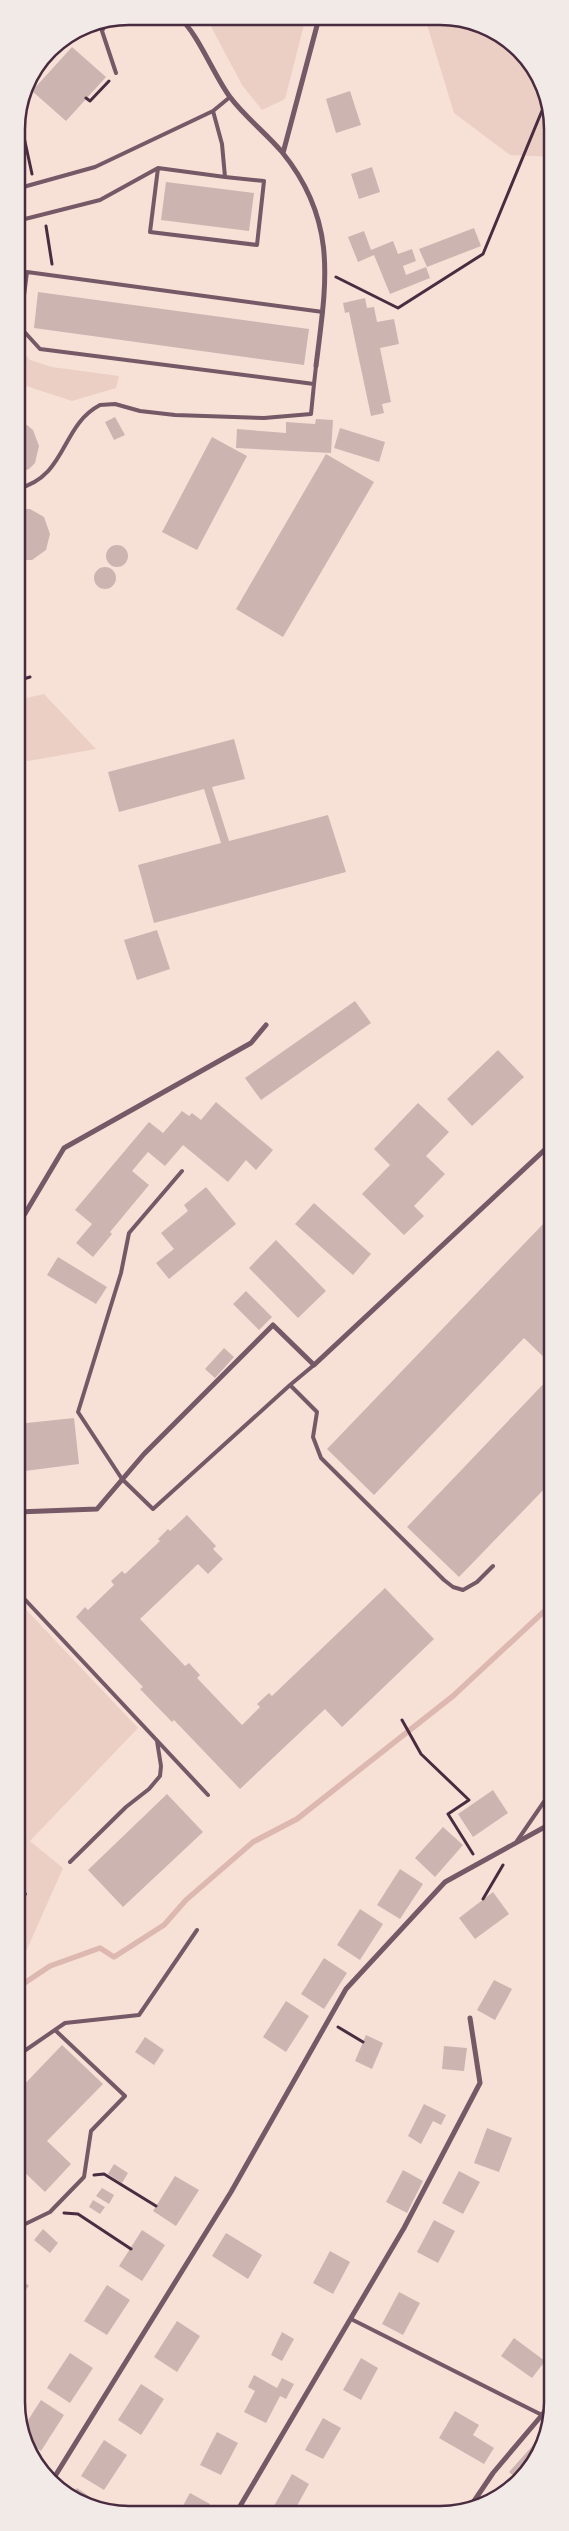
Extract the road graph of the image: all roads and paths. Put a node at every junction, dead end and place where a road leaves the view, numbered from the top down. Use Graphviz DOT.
graph roads {
  1 [pos="184,25"];
  2 [pos="316,25"];
  3 [pos="103,29"];
  4 [pos="116,73"];
  5 [pos="86,98"];
  6 [pos="230,98"];
  7 [pos="542,110"];
  8 [pos="213,111"];
  9 [pos="25,142"];
  10 [pos="283,153"];
  11 [pos="158,168"];
  12 [pos="225,176"];
  13 [pos="34,184"];
  14 [pos="25,186"];
  15 [pos="44,214"];
  16 [pos="25,219"];
  17 [pos="326,272"];
  18 [pos="54,275"];
  19 [pos="25,288"];
  20 [pos="323,312"];
  21 [pos="25,332"];
  22 [pos="316,366"];
  23 [pos="314,384"];
  24 [pos="25,486"];
  25 [pos="30,677"];
  26 [pos="25,679"];
  27 [pos="266,1024"];
  28 [pos="544,1150"];
  29 [pos="182,1171"];
  30 [pos="25,1209"];
  31 [pos="314,1365"];
  32 [pos="290,1385"];
  33 [pos="122,1479"];
  34 [pos="25,1512"];
  35 [pos="493,1566"];
  36 [pos="25,1600"];
  37 [pos="402,1720"];
  38 [pos="157,1741"];
  39 [pos="208,1795"];
  40 [pos="544,1801"];
  41 [pos="544,1827"];
  42 [pos="515,1843"];
  43 [pos="70,1862"];
  44 [pos="479,1863"];
  45 [pos="483,1899"];
  46 [pos="197,1930"];
  47 [pos="470,2018"];
  48 [pos="327,2021"];
  49 [pos="55,2030"];
  50 [pos="363,2042"];
  51 [pos="25,2051"];
  52 [pos="104,2174"];
  53 [pos="156,2206"];
  54 [pos="78,2214"];
  55 [pos="25,2224"];
  56 [pos="130,2249"];
  57 [pos="351,2319"];
  58 [pos="544,2412"];
  59 [pos="542,2415"];
  60 [pos="55,2475"];
  61 [pos="475,2500"];
  62 [pos="240,2506"];
  1 -- 6 [label="street"];
  2 -- 10 [label="street"];
  3 -- 4 [label="lane"];
  4 -- 5 [label="path"];
  6 -- 8 [label="lane"];
  6 -- 10 [label="street"];
  7 -- 17 [label="path"];
  8 -- 12 [label="lane"];
  8 -- 13 [label="lane"];
  9 -- 13 [label="path"];
  10 -- 17 [label="street"];
  11 -- 12 [label="lane"];
  11 -- 12 [label="lane"];
  11 -- 15 [label="lane"];
  13 -- 14 [label="lane"];
  15 -- 16 [label="lane"];
  15 -- 18 [label="path"];
  17 -- 20 [label="street"];
  18 -- 19 [label="lane"];
  18 -- 20 [label="lane"];
  20 -- 22 [label="street"];
  21 -- 23 [label="lane"];
  22 -- 23 [label="lane"];
  23 -- 24 [label="lane"];
  25 -- 26 [label="path"];
  27 -- 30 [label="street"];
  28 -- 31 [label="street"];
  29 -- 33 [label="lane"];
  31 -- 32 [label="lane"];
  31 -- 33 [label="street"];
  32 -- 33 [label="lane"];
  32 -- 35 [label="lane"];
  33 -- 34 [label="street"];
  36 -- 38 [label="lane"];
  37 -- 44 [label="path"];
  38 -- 39 [label="lane"];
  38 -- 43 [label="lane"];
  40 -- 42 [label="lane"];
  41 -- 42 [label="street"];
  42 -- 44 [label="street"];
  42 -- 45 [label="path"];
  44 -- 48 [label="street"];
  46 -- 49 [label="lane"];
  47 -- 57 [label="street"];
  48 -- 50 [label="path"];
  48 -- 60 [label="street"];
  49 -- 51 [label="lane"];
  49 -- 55 [label="lane"];
  52 -- 53 [label="path"];
  54 -- 56 [label="path"];
  57 -- 59 [label="lane"];
  57 -- 62 [label="street"];
  58 -- 59 [label="lane"];
  59 -- 61 [label="street"];
}
